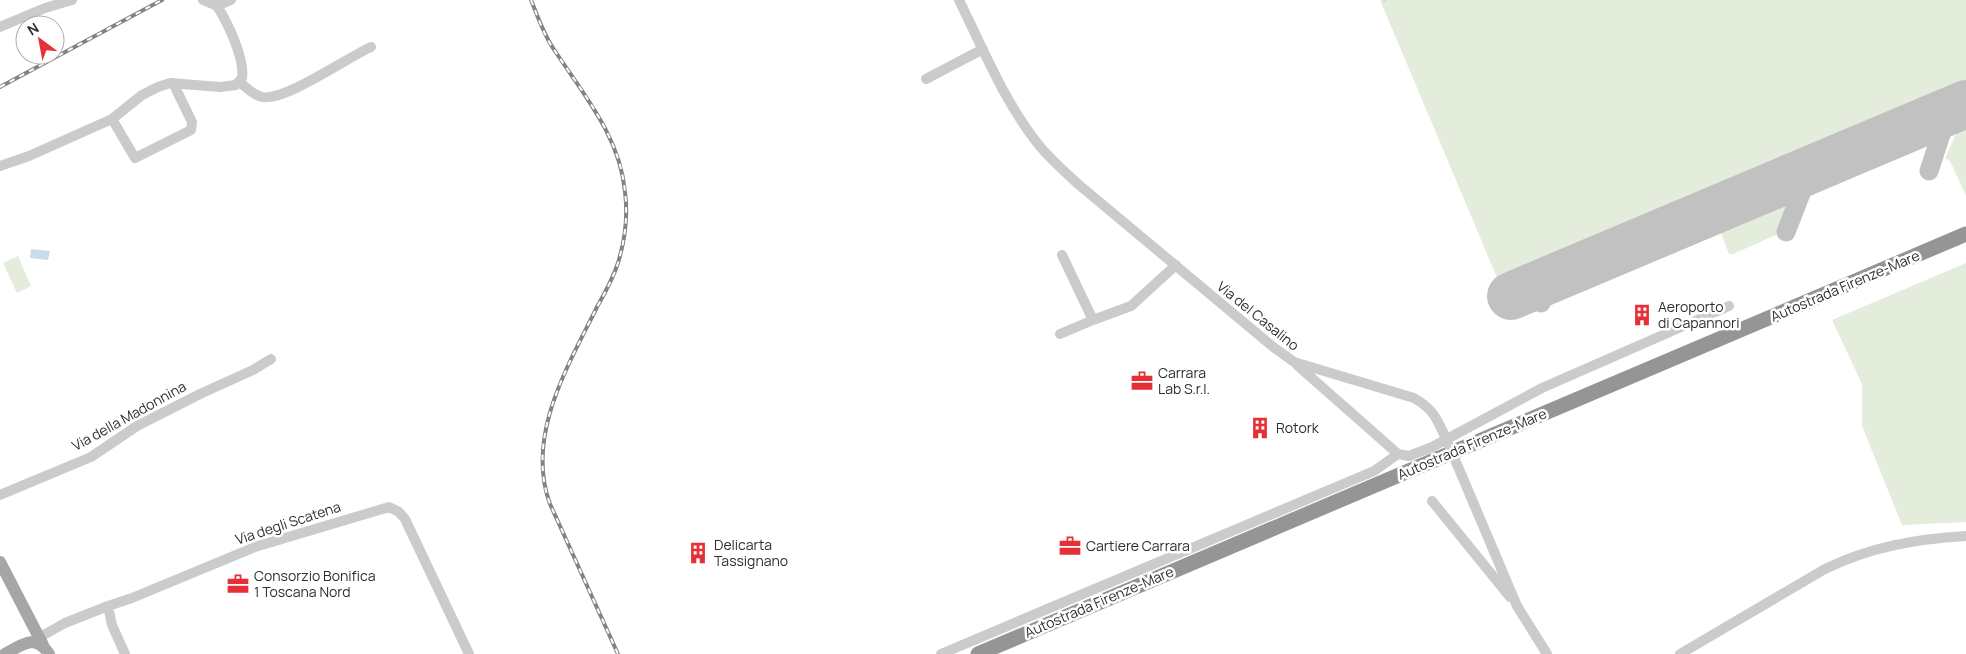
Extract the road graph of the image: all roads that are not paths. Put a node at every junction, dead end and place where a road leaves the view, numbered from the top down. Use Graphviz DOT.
graph roads {
  1 [pos="72,0"];
  2 [pos="203,0"];
  3 [pos="231,0"];
  4 [pos="959,0"];
  5 [pos="218,6"];
  6 [pos="0,27"];
  7 [pos="371,47"];
  8 [pos="983,49"];
  9 [pos="926,79"];
  10 [pos="240,82"];
  11 [pos="173,83"];
  12 [pos="112,118"];
  13 [pos="0,166"];
  14 [pos="1966,234"];
  15 [pos="1966,245"];
  16 [pos="1062,255"];
  17 [pos="1176,265"];
  18 [pos="1729,306"];
  19 [pos="1093,320"];
  20 [pos="1060,334"];
  21 [pos="271,359"];
  22 [pos="1294,362"];
  23 [pos="1398,454"];
  24 [pos="0,495"];
  25 [pos="1432,501"];
  26 [pos="1966,536"];
  27 [pos="0,562"];
  28 [pos="108,606"];
  29 [pos="1517,606"];
  30 [pos="54,628"];
  31 [pos="39,639"];
  32 [pos="5,654"];
  33 [pos="125,654"];
  34 [pos="469,654"];
  35 [pos="941,654"];
  36 [pos="978,654"];
  37 [pos="1001,654"];
  38 [pos="1547,654"];
  39 [pos="1680,654"];
  1 -- 6 [label="street"];
  2 -- 5 [label="street"];
  3 -- 5 [label="street"];
  4 -- 8 [label="street, Via del Casalino"];
  5 -- 10 [label="street"];
  7 -- 10 [label="street"];
  8 -- 9 [label="street"];
  8 -- 17 [label="street, Via del Casalino"];
  10 -- 11 [label="street"];
  11 -- 12 [label="street"];
  11 -- 12 [label="street"];
  12 -- 13 [label="street"];
  14 -- 36 [label="highway, Autostrada Firenze-Mare"];
  15 -- 37 [label="highway, Autostrada Firenze-Mare"];
  16 -- 19 [label="street"];
  17 -- 19 [label="street"];
  17 -- 22 [label="street, Via del Casalino"];
  18 -- 23 [label="street"];
  19 -- 20 [label="street"];
  21 -- 24 [label="street, Via della Madonnina"];
  22 -- 23 [label="street"];
  22 -- 29 [label="street, Via del Casalino, bridge"];
  23 -- 35 [label="street"];
  25 -- 29 [label="street"];
  26 -- 39 [label="street"];
  27 -- 31 [label="main road"];
  28 -- 30 [label="street, Via degli Scatena"];
  28 -- 33 [label="street"];
  28 -- 34 [label="street, Via degli Scatena"];
  29 -- 38 [label="street, Via del Casalino"];
  30 -- 31 [label="street, Via degli Scatena"];
  30 -- 31 [label="street"];
  31 -- 32 [label="main road"];
}
